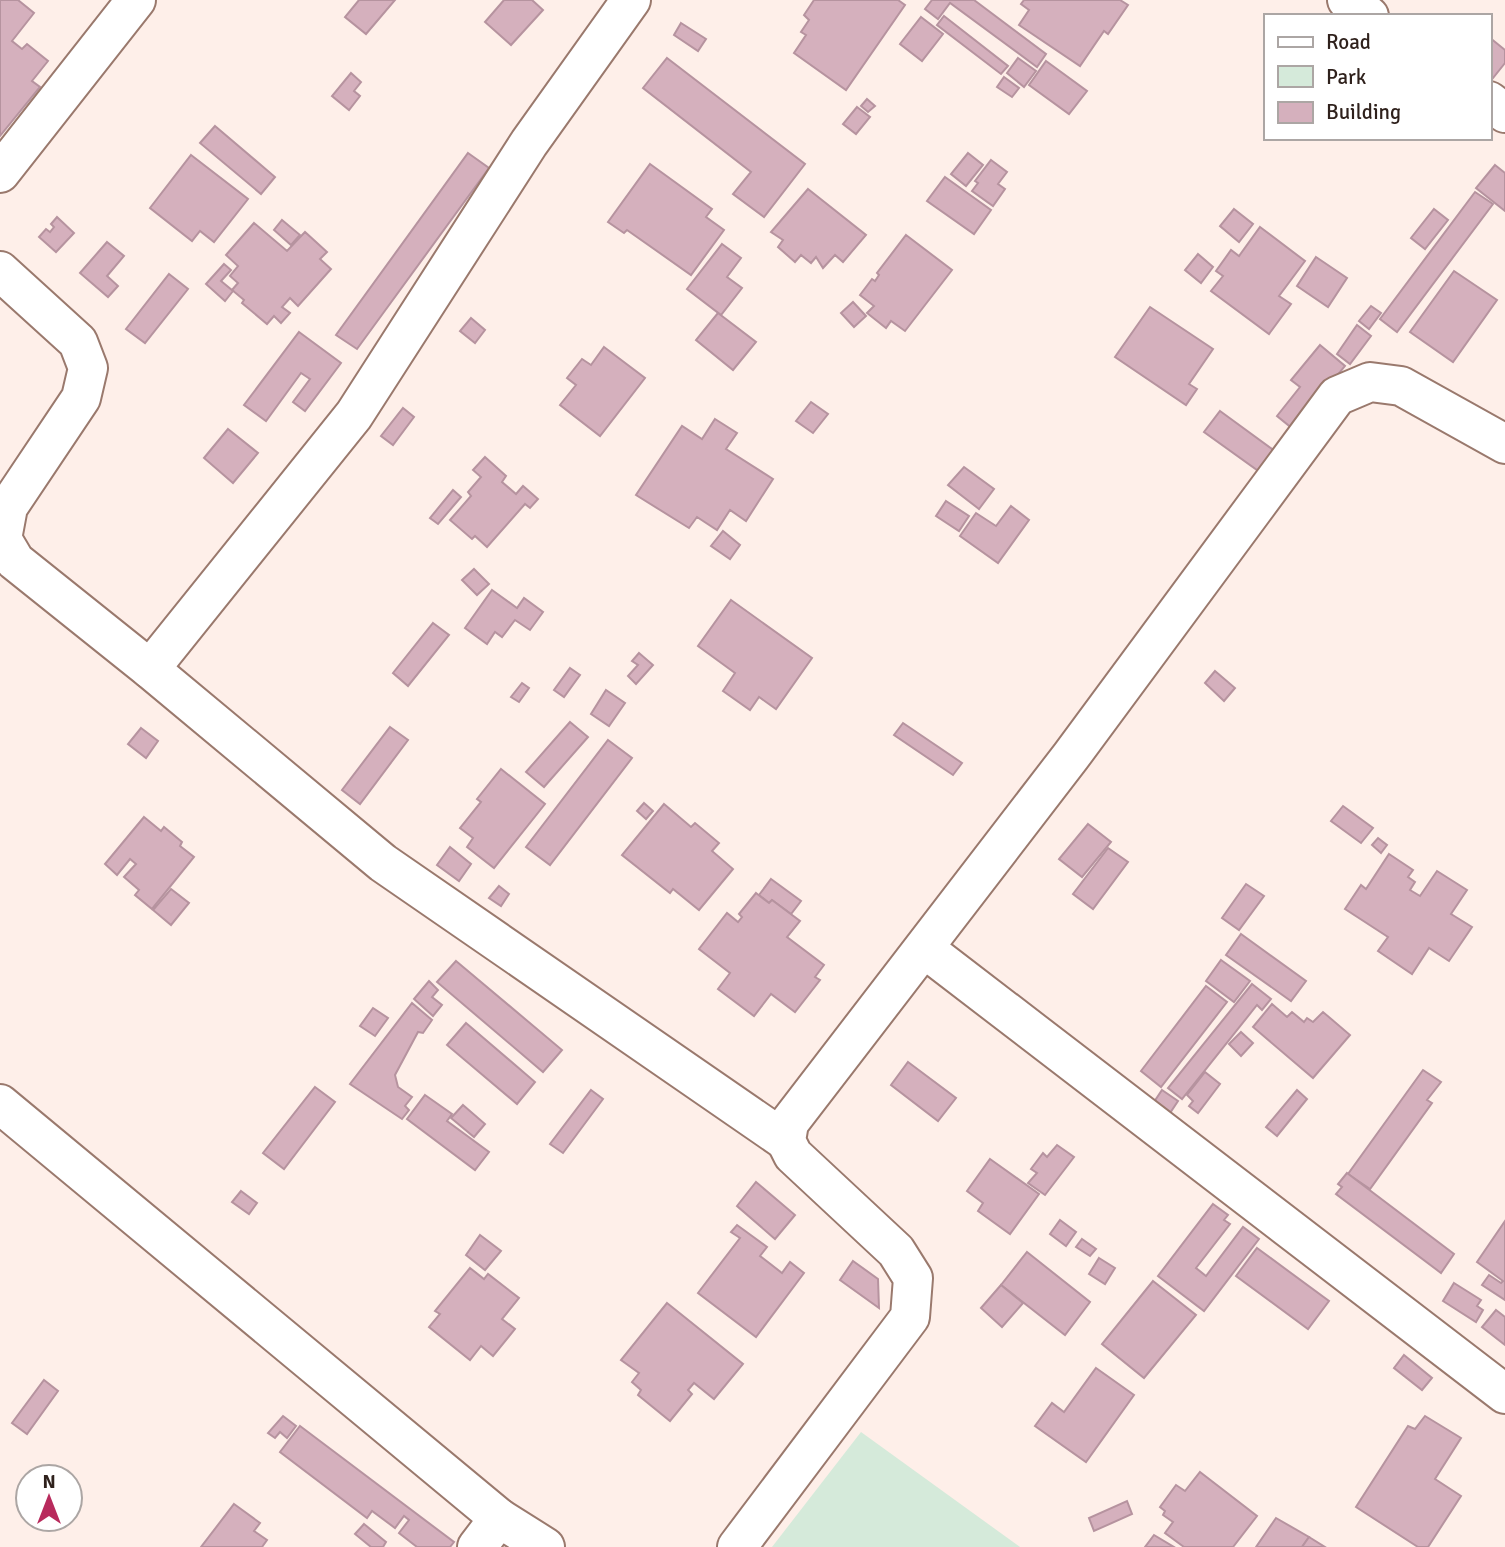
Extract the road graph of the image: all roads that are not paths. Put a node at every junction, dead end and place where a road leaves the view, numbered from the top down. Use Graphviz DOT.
graph roads {
  1 [pos="136,0"];
  2 [pos="631,0"];
  3 [pos="1347,0"];
  4 [pos="1366,14"];
  5 [pos="0,173"];
  6 [pos="0,271"];
  7 [pos="1505,444"];
  8 [pos="150,670"];
  9 [pos="925,949"];
  10 [pos="0,1104"];
  11 [pos="786,1142"];
  12 [pos="1505,1394"];
  13 [pos="488,1532"];
  14 [pos="545,1547"];
  15 [pos="737,1547"];
  1 -- 5 [label="street"];
  2 -- 8 [label="street"];
  3 -- 4 [label="street"];
  6 -- 8 [label="street"];
  7 -- 9 [label="street"];
  8 -- 11 [label="street"];
  9 -- 11 [label="street"];
  9 -- 12 [label="street"];
  10 -- 13 [label="street"];
  11 -- 15 [label="street"];
  13 -- 14 [label="street"];
}
